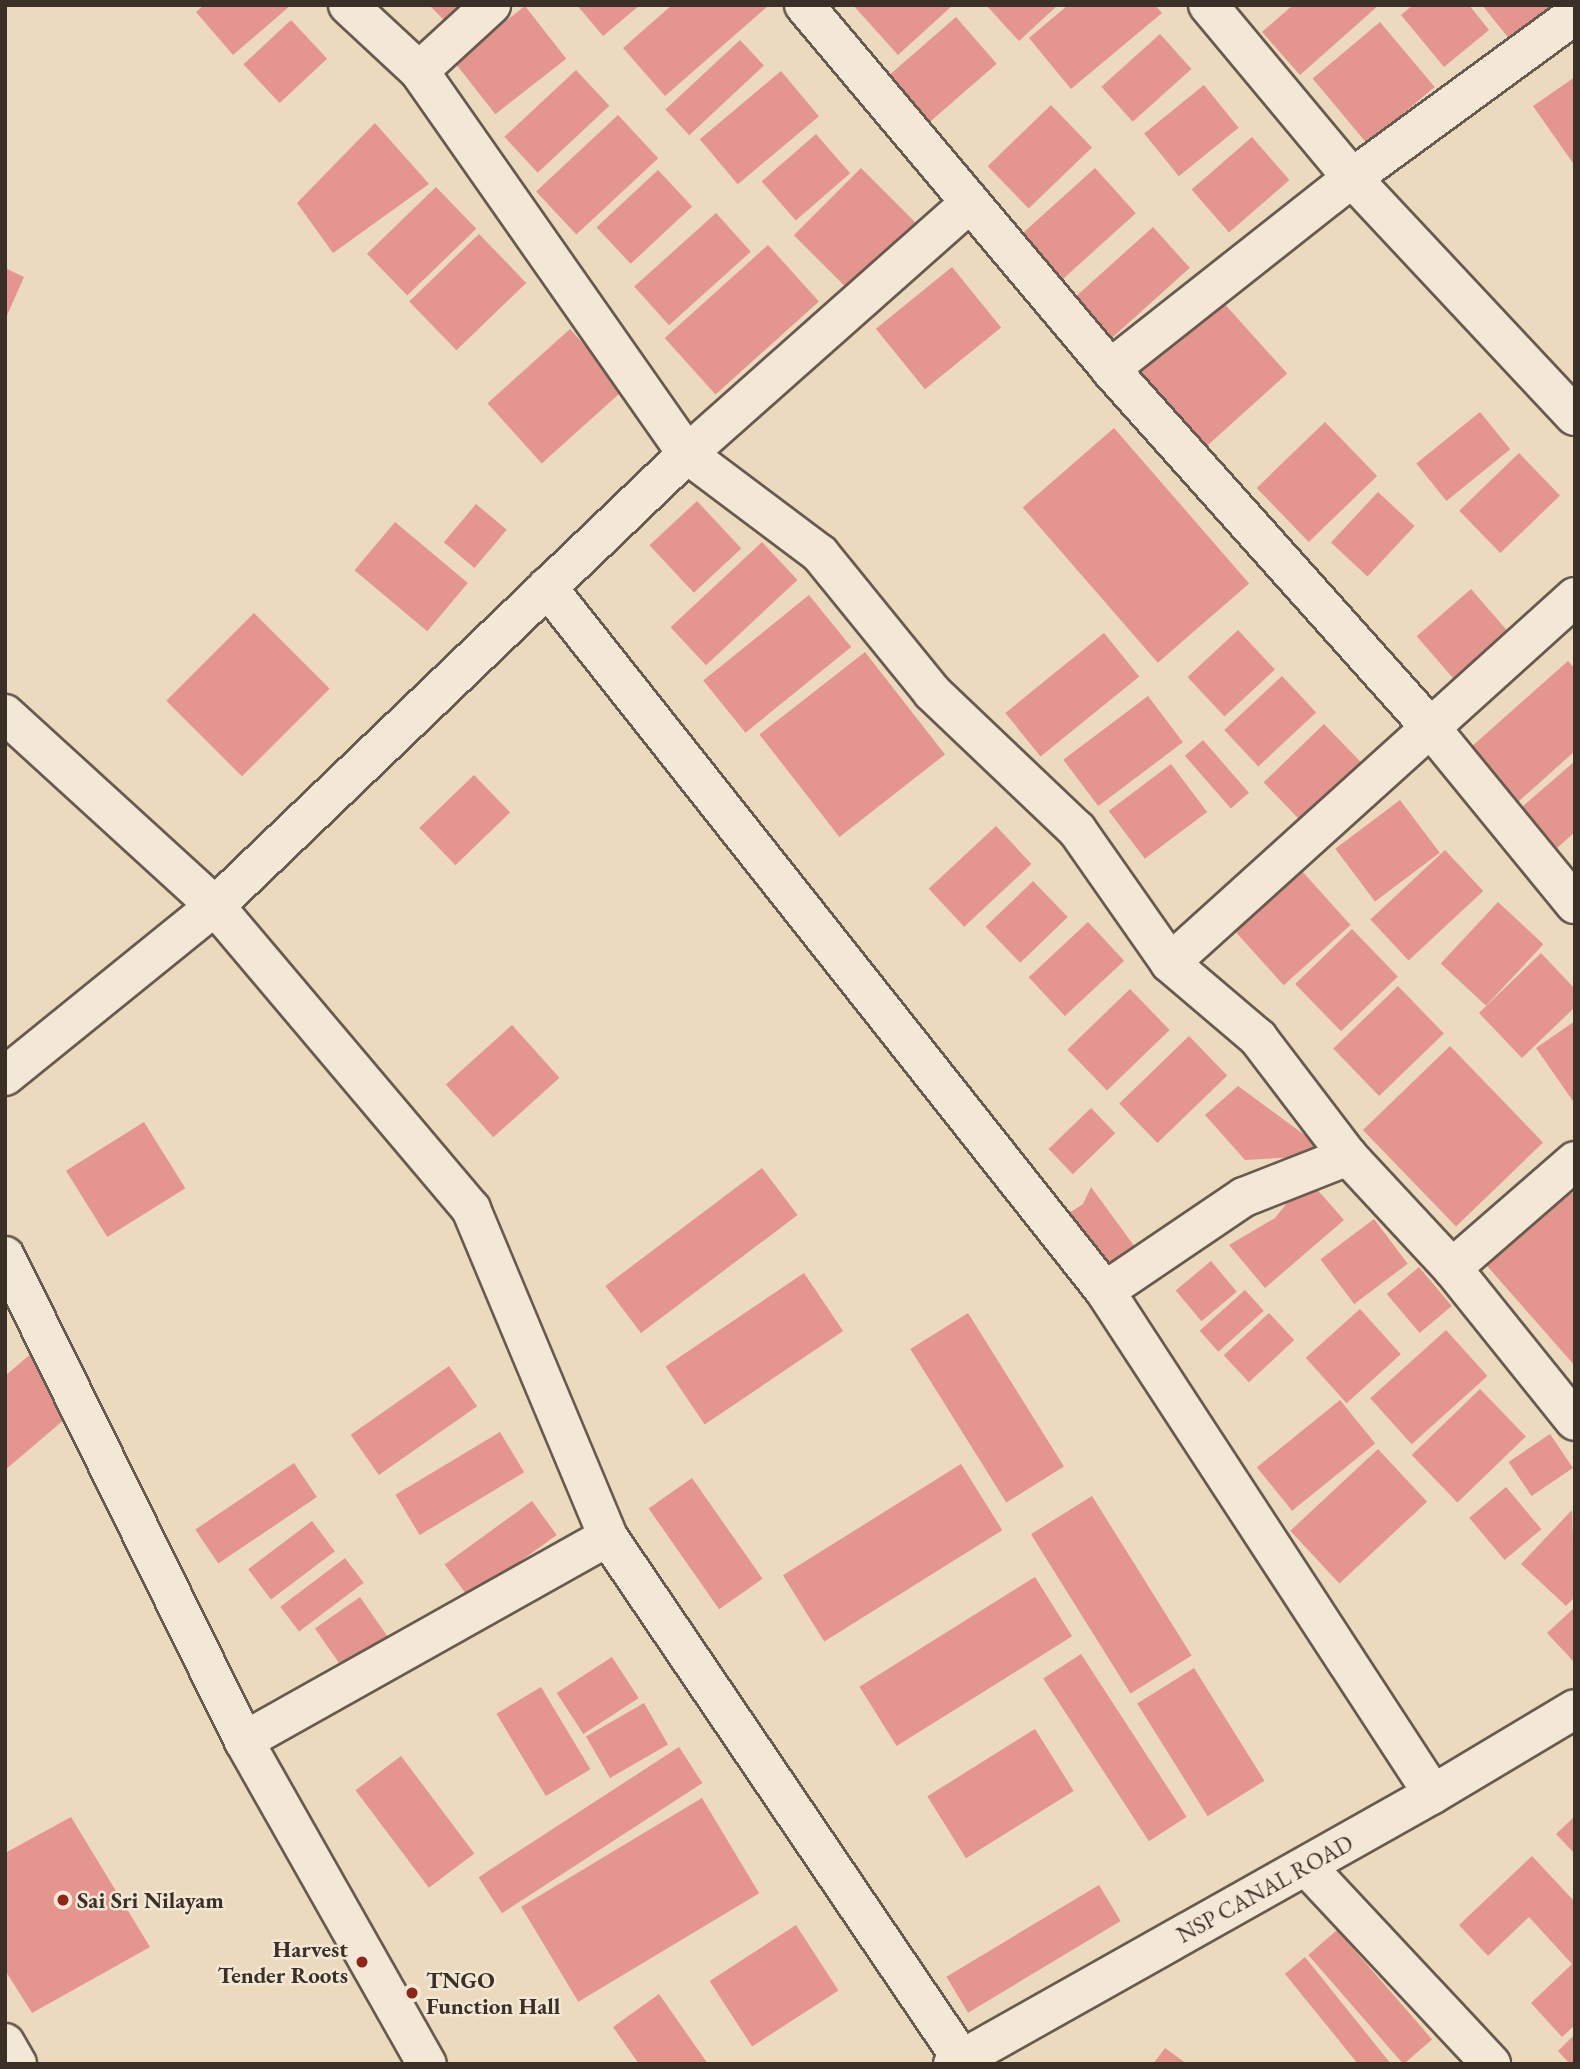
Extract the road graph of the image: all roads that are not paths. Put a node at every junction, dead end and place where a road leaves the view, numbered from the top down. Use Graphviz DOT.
graph roads {
  1 [pos="348,5"];
  2 [pos="491,5"];
  3 [pos="804,5"];
  4 [pos="1208,5"];
  5 [pos="1575,16"];
  6 [pos="419,71"];
  7 [pos="1352,178"];
  8 [pos="970,203"];
  9 [pos="1110,369"];
  10 [pos="1575,416"];
  11 [pos="687,454"];
  12 [pos="547,587"];
  13 [pos="1575,597"];
  14 [pos="5,714"];
  15 [pos="1430,727"];
  16 [pos="1575,904"];
  17 [pos="215,906"];
  18 [pos="1170,964"];
  19 [pos="5,1076"];
  20 [pos="1348,1156"];
  21 [pos="1575,1160"];
  22 [pos="5,1256"];
  23 [pos="1451,1268"];
  24 [pos="1105,1291"];
  25 [pos="1575,1421"];
  26 [pos="608,1537"];
  27 [pos="1575,1709"];
  28 [pos="244,1741"];
  29 [pos="1433,1794"];
  30 [pos="1306,1866"];
  31 [pos="5,2043"];
  32 [pos="957,2061"];
  33 [pos="17,2064"];
  34 [pos="428,2064"];
  35 [pos="1491,2064"];
  1 -- 6 [label="street"];
  2 -- 6 [label="street"];
  3 -- 8 [label="street"];
  4 -- 7 [label="street"];
  5 -- 7 [label="street"];
  6 -- 11 [label="street"];
  7 -- 9 [label="street"];
  7 -- 10 [label="street"];
  8 -- 9 [label="street"];
  8 -- 11 [label="street"];
  9 -- 15 [label="street"];
  11 -- 12 [label="street"];
  11 -- 18 [label="street"];
  12 -- 17 [label="street"];
  12 -- 24 [label="street"];
  13 -- 15 [label="street"];
  14 -- 17 [label="street"];
  15 -- 16 [label="street"];
  15 -- 18 [label="street"];
  17 -- 19 [label="street"];
  17 -- 26 [label="street"];
  18 -- 20 [label="street"];
  20 -- 23 [label="street"];
  20 -- 24 [label="street"];
  21 -- 23 [label="street"];
  22 -- 28 [label="street"];
  23 -- 25 [label="street"];
  24 -- 29 [label="street"];
  26 -- 28 [label="street"];
  26 -- 32 [label="street"];
  27 -- 29 [label="street, NSP CANAL ROAD"];
  28 -- 34 [label="street"];
  29 -- 30 [label="street, NSP CANAL ROAD"];
  30 -- 32 [label="street, NSP CANAL ROAD"];
  30 -- 35 [label="street"];
  31 -- 33 [label="street"];
}
